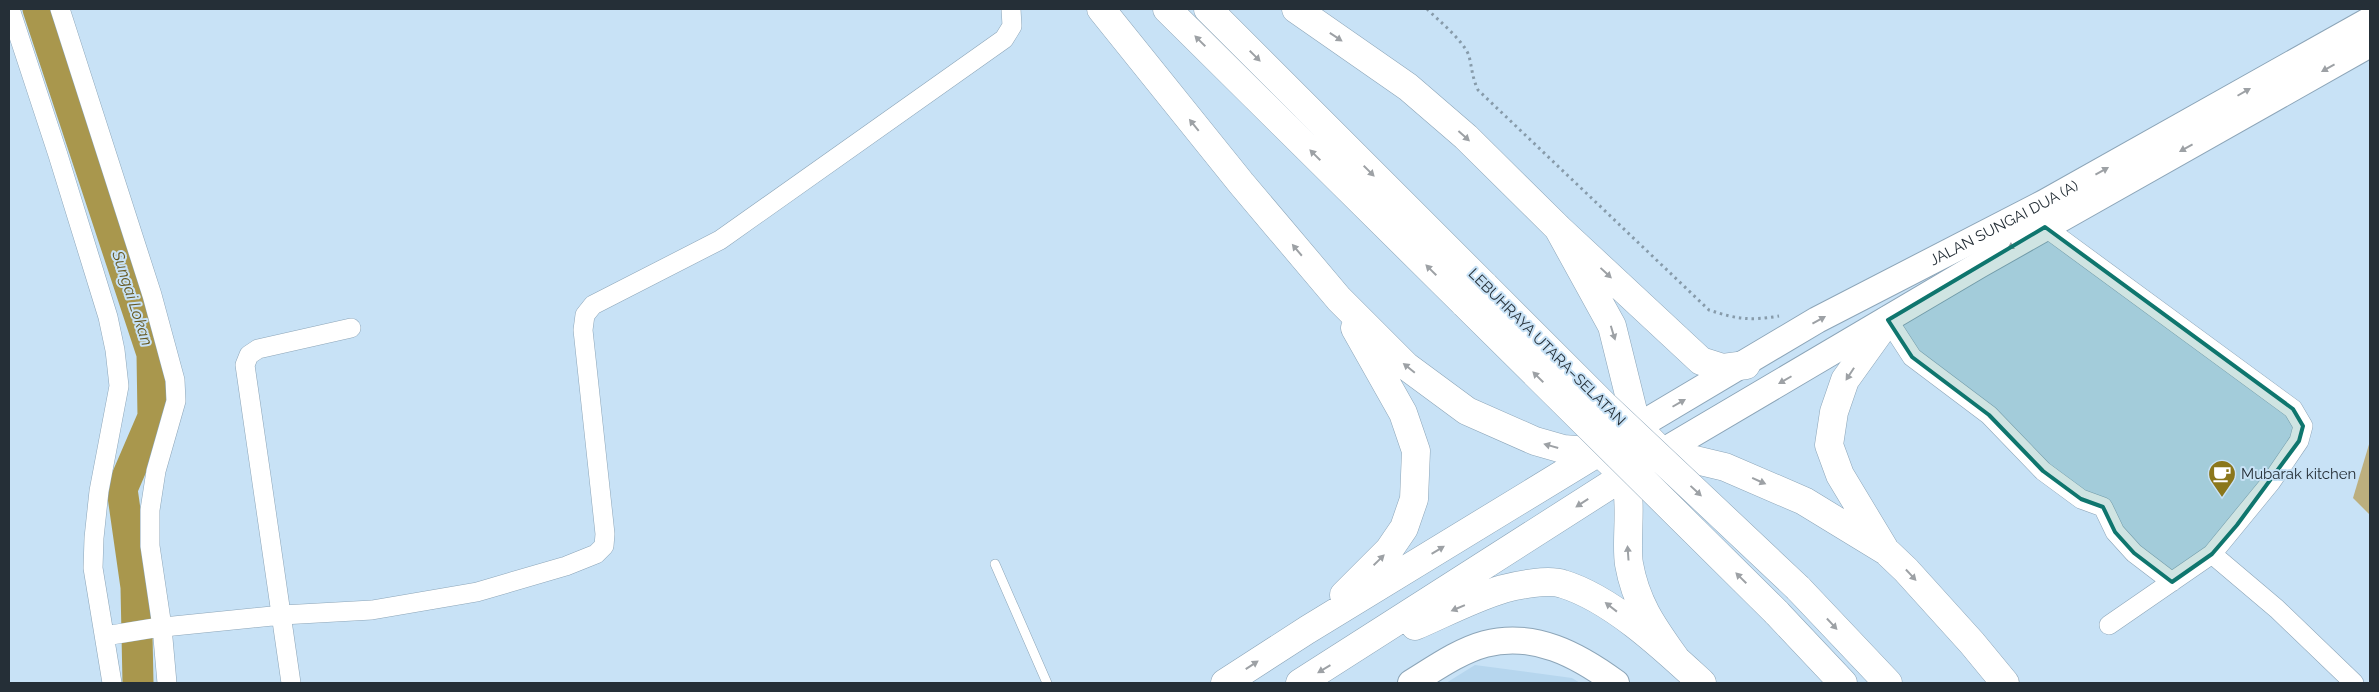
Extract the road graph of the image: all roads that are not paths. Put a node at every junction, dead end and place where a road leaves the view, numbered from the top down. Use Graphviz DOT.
graph roads {
  1 [pos="10,9"];
  2 [pos="60,9"];
  3 [pos="1011,9"];
  4 [pos="1101,9"];
  5 [pos="1167,9"];
  6 [pos="1208,9"];
  7 [pos="1296,9"];
  8 [pos="2370,20"];
  9 [pos="2370,44"];
  10 [pos="1558,228"];
  11 [pos="2045,228"];
  12 [pos="1339,299"];
  13 [pos="1888,320"];
  14 [pos="351,328"];
  15 [pos="1746,364"];
  16 [pos="1637,427"];
  17 [pos="1599,452"];
  18 [pos="1662,452"];
  19 [pos="1623,477"];
  20 [pos="1886,551"];
  21 [pos="2212,554"];
  22 [pos="995,564"];
  23 [pos="2172,582"];
  24 [pos="282,614"];
  25 [pos="2109,625"];
  26 [pos="158,628"];
  27 [pos="1307,630"];
  28 [pos="110,636"];
  29 [pos="1346,655"];
  30 [pos="1676,659"];
  31 [pos="112,683"];
  32 [pos="167,683"];
  33 [pos="291,683"];
  34 [pos="1047,683"];
  35 [pos="1225,683"];
  36 [pos="1301,683"];
  37 [pos="1411,683"];
  38 [pos="1616,683"];
  39 [pos="1702,683"];
  40 [pos="1843,683"];
  41 [pos="1888,683"];
  42 [pos="2006,683"];
  43 [pos="2351,683"];
  1 -- 28 [label="street"];
  2 -- 26 [label="street"];
  3 -- 24 [label="street"];
  12 -- 4 [label="highway, one-way"];
  40 -- 5 [label="highway, LEBUHRAYA UTARA–SELATAN, one-way, bridge"];
  6 -- 41 [label="highway, LEBUHRAYA UTARA–SELATAN, one-way, bridge"];
  7 -- 10 [label="highway, one-way"];
  15 -- 8 [label="main road, JALAN SUNGAI DUA (A), one-way"];
  9 -- 11 [label="main road, JALAN SUNGAI DUA (A), one-way"];
  10 -- 15 [label="highway, one-way"];
  10 -- 16 [label="highway, one-way"];
  11 -- 13 [label="main road, JALAN SUNGAI DUA (A), one-way"];
  11 -- 21 [label="street"];
  17 -- 12 [label="highway, one-way"];
  27 -- 12 [label="highway, one-way"];
  13 -- 18 [label="main road, JALAN SUNGAI DUA (A), one-way"];
  13 -- 20 [label="highway, one-way"];
  13 -- 23 [label="street"];
  14 -- 24 [label="street"];
  16 -- 15 [label="main road, JALAN SUNGAI DUA (A), one-way"];
  16 -- 17 [label="highway"];
  16 -- 18 [label="highway"];
  17 -- 19 [label="highway"];
  27 -- 17 [label="highway, one-way"];
  18 -- 19 [label="highway"];
  18 -- 20 [label="highway, one-way"];
  19 -- 29 [label="highway, one-way"];
  30 -- 19 [label="highway, one-way"];
  20 -- 42 [label="highway, one-way"];
  21 -- 23 [label="street"];
  21 -- 43 [label="street"];
  22 -- 34 [label="lane"];
  23 -- 25 [label="street"];
  24 -- 26 [label="street"];
  24 -- 33 [label="street"];
  26 -- 28 [label="street"];
  26 -- 32 [label="street"];
  35 -- 27 [label="highway, one-way"];
  28 -- 31 [label="street"];
  30 -- 29 [label="highway, one-way"];
  29 -- 36 [label="highway, one-way"];
  30 -- 39 [label="highway"];
  37 -- 38 [label="main road"];
}
